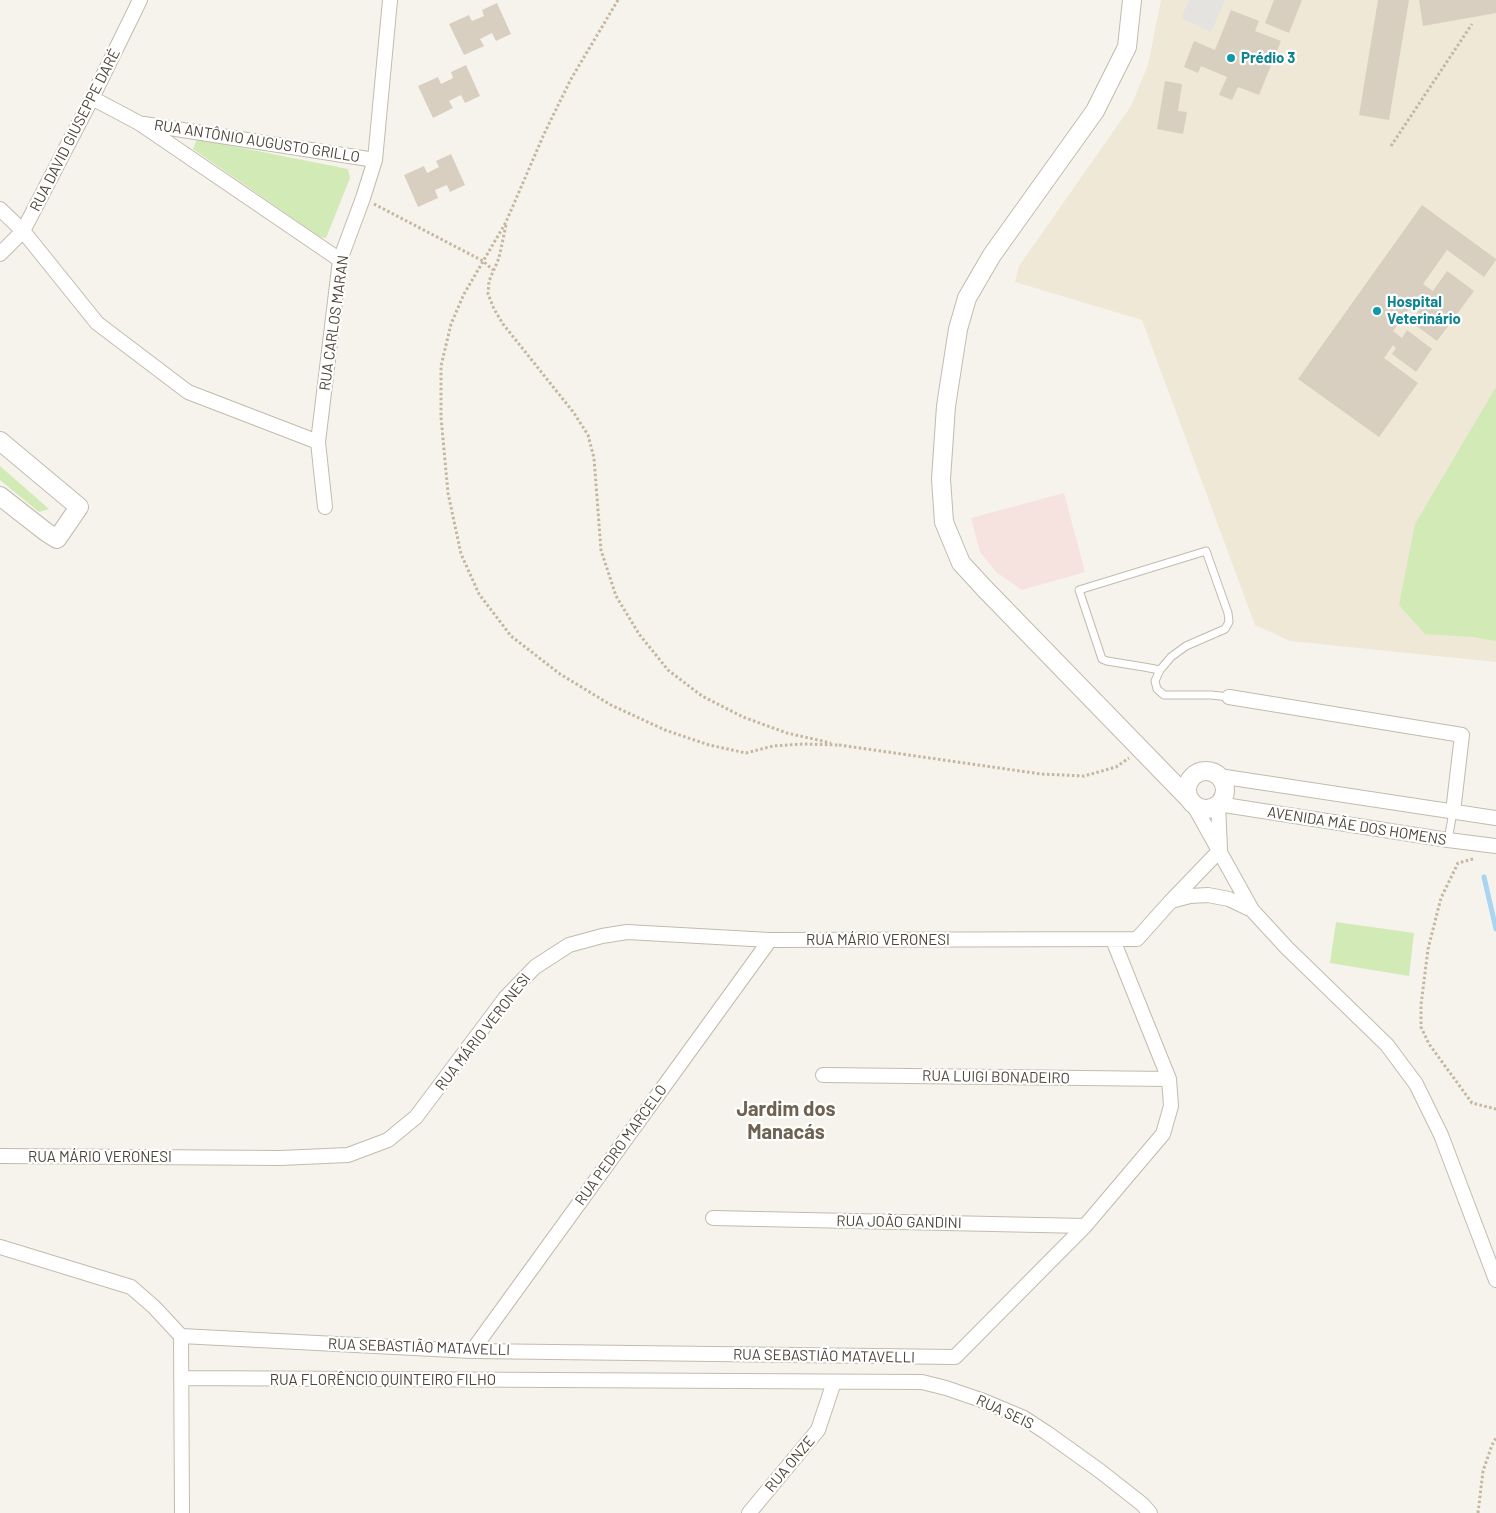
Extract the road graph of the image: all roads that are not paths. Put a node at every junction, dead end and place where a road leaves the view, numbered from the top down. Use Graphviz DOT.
graph roads {
  1 [pos="140,0"];
  2 [pos="390,0"];
  3 [pos="1132,0"];
  4 [pos="92,98"];
  5 [pos="139,123"];
  6 [pos="375,160"];
  7 [pos="0,208"];
  8 [pos="23,231"];
  9 [pos="0,254"];
  10 [pos="340,260"];
  11 [pos="0,441"];
  12 [pos="318,442"];
  13 [pos="0,496"];
  14 [pos="325,508"];
  15 [pos="1160,670"];
  16 [pos="1229,697"];
  17 [pos="1157,765"];
  18 [pos="1196,774"];
  19 [pos="1219,776"];
  20 [pos="1192,802"];
  21 [pos="1218,804"];
  22 [pos="1453,812"];
  23 [pos="1496,818"];
  24 [pos="1448,840"];
  25 [pos="1496,846"];
  26 [pos="1220,850"];
  27 [pos="1171,901"];
  28 [pos="1252,910"];
  29 [pos="770,940"];
  30 [pos="1113,940"];
  31 [pos="823,1075"];
  32 [pos="1169,1079"];
  33 [pos="0,1156"];
  34 [pos="712,1218"];
  35 [pos="1085,1226"];
  36 [pos="0,1247"];
  37 [pos="1496,1280"];
  38 [pos="181,1336"];
  39 [pos="472,1351"];
  40 [pos="181,1378"];
  41 [pos="834,1382"];
  42 [pos="182,1513"];
  43 [pos="749,1513"];
  44 [pos="1150,1513"];
  1 -- 4 [label="street, RUA DAVID GIUSEPPE DARÉ"];
  2 -- 6 [label="street, RUA CARLOS MARAN"];
  3 -- 17 [label="street"];
  4 -- 5 [label="street, RUA ANTÔNIO AUGUSTO GRILLO"];
  4 -- 8 [label="street, RUA DAVID GIUSEPPE DARÉ"];
  5 -- 6 [label="street, RUA ANTÔNIO AUGUSTO GRILLO"];
  5 -- 10 [label="street, RUA ANTÔNIO AUGUSTO GRILLO"];
  6 -- 10 [label="street, RUA CARLOS MARAN"];
  7 -- 8 [label="street"];
  8 -- 9 [label="street, RUA DAVID GIUSEPPE DARÉ"];
  8 -- 12 [label="street"];
  10 -- 12 [label="street, RUA CARLOS MARAN"];
  11 -- 13 [label="street"];
  12 -- 14 [label="street, RUA CARLOS MARAN"];
  15 -- 15 [label="lane"];
  15 -- 16 [label="lane"];
  16 -- 22 [label="street"];
  17 -- 18 [label="street"];
  17 -- 20 [label="street"];
  18 -- 19 [label="street"];
  18 -- 20 [label="street"];
  19 -- 21 [label="street"];
  19 -- 22 [label="street, AVENIDA MÃE DOS HOMENS"];
  20 -- 21 [label="street"];
  20 -- 26 [label="street"];
  21 -- 24 [label="street, AVENIDA MÃE DOS HOMENS"];
  21 -- 26 [label="street"];
  22 -- 23 [label="street, AVENIDA MÃE DOS HOMENS"];
  22 -- 24 [label="lane"];
  24 -- 25 [label="street, AVENIDA MÃE DOS HOMENS"];
  26 -- 27 [label="street, RUA MÁRIO VERONESI"];
  26 -- 28 [label="street"];
  27 -- 28 [label="street"];
  27 -- 30 [label="street, RUA MÁRIO VERONESI"];
  28 -- 37 [label="street"];
  29 -- 30 [label="street, RUA MÁRIO VERONESI"];
  29 -- 33 [label="street, RUA MÁRIO VERONESI"];
  29 -- 39 [label="street, RUA PEDRO MARCELO"];
  30 -- 32 [label="street, RUA SEBASTIÃO MATAVELLI"];
  31 -- 32 [label="street, RUA LUIGI BONADEIRO"];
  32 -- 35 [label="street, RUA SEBASTIÃO MATAVELLI"];
  34 -- 35 [label="street, RUA JOÃO GANDINI"];
  35 -- 39 [label="street, RUA SEBASTIÃO MATAVELLI"];
  36 -- 38 [label="street"];
  38 -- 39 [label="street, RUA SEBASTIÃO MATAVELLI"];
  38 -- 40 [label="street"];
  40 -- 41 [label="street, RUA FLORÊNCIO QUINTEIRO FILHO"];
  40 -- 42 [label="street"];
  41 -- 43 [label="street, RUA ONZE"];
  41 -- 44 [label="street, RUA SEIS"];
}
